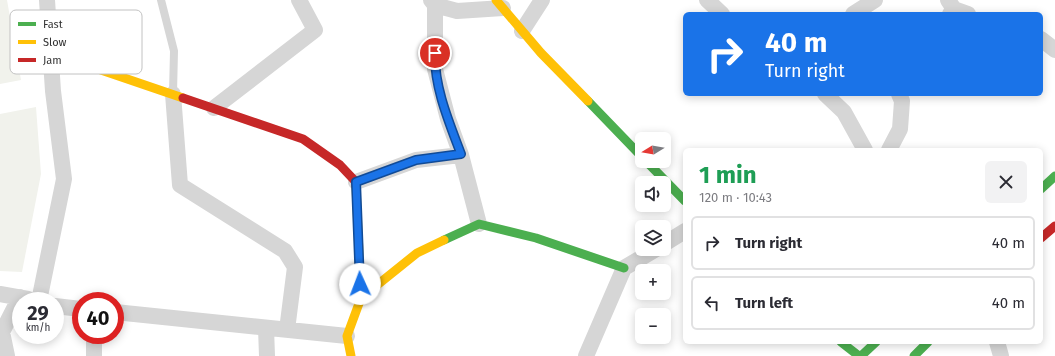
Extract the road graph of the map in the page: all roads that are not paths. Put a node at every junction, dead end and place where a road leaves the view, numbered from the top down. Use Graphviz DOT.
graph roads {
  1 [pos="47,0"];
  2 [pos="161,0"];
  3 [pos="299,0"];
  4 [pos="542,0"];
  5 [pos="707,0"];
  6 [pos="875,0"];
  7 [pos="433,3"];
  8 [pos="499,4"];
  9 [pos="48,10"];
  10 [pos="720,12"];
  11 [pos="856,12"];
  12 [pos="522,31"];
  13 [pos="1043,40"];
  14 [pos="1055,50"];
  15 [pos="52,74"];
  16 [pos="113,74"];
  17 [pos="173,94"];
  18 [pos="827,96"];
  19 [pos="900,96"];
  20 [pos="214,108"];
  21 [pos="865,148"];
  22 [pos="890,148"];
  23 [pos="635,150"];
  24 [pos="461,154"];
  25 [pos="653,168"];
  26 [pos="1055,176"];
  27 [pos="356,182"];
  28 [pos="1043,187"];
  29 [pos="683,199"];
  30 [pos="479,224"];
  31 [pos="1055,226"];
  32 [pos="683,233"];
  33 [pos="1043,236"];
  34 [pos="671,240"];
  35 [pos="644,256"];
  36 [pos="624,268"];
  37 [pos="41,292"];
  38 [pos="0,294"];
  39 [pos="12,296"];
  40 [pos="361,298"];
  41 [pos="124,313"];
  42 [pos="12,318"];
  43 [pos="266,328"];
  44 [pos="287,330"];
  45 [pos="1,332"];
  46 [pos="347,336"];
  47 [pos="94,344"];
  48 [pos="844,344"];
  49 [pos="874,344"];
  50 [pos="926,344"];
  51 [pos="998,344"];
  52 [pos="7,356"];
  53 [pos="94,356"];
  54 [pos="267,356"];
  55 [pos="351,356"];
  56 [pos="586,356"];
  57 [pos="860,356"];
  58 [pos="914,356"];
  59 [pos="1001,356"];
  1 -- 9 [label="street"];
  2 -- 17 [label="lane"];
  3 -- 20 [label="street"];
  4 -- 12 [label="street"];
  5 -- 10 [label="street"];
  6 -- 11 [label="street"];
  7 -- 8 [label="street"];
  7 -- 24 [label="street"];
  8 -- 12 [label="street"];
  12 -- 23 [label="street"];
  13 -- 14 [label="street"];
  15 -- 37 [label="street"];
  16 -- 17 [label="street"];
  17 -- 20 [label="street"];
  17 -- 44 [label="street"];
  18 -- 21 [label="street"];
  19 -- 22 [label="street"];
  20 -- 27 [label="street"];
  24 -- 27 [label="street"];
  24 -- 30 [label="street"];
  25 -- 29 [label="street"];
  26 -- 28 [label="street"];
  27 -- 40 [label="street"];
  30 -- 36 [label="street"];
  30 -- 40 [label="street"];
  31 -- 33 [label="street"];
  32 -- 34 [label="street"];
  35 -- 36 [label="street"];
  36 -- 56 [label="street"];
  38 -- 39 [label="street"];
  40 -- 46 [label="street"];
  41 -- 43 [label="street"];
  42 -- 45 [label="street"];
  43 -- 44 [label="street"];
  43 -- 54 [label="street"];
  44 -- 46 [label="street"];
  45 -- 52 [label="street"];
  46 -- 55 [label="street"];
  47 -- 53 [label="street"];
  48 -- 57 [label="street"];
  49 -- 57 [label="street"];
  50 -- 58 [label="street"];
  51 -- 59 [label="street"];
}
